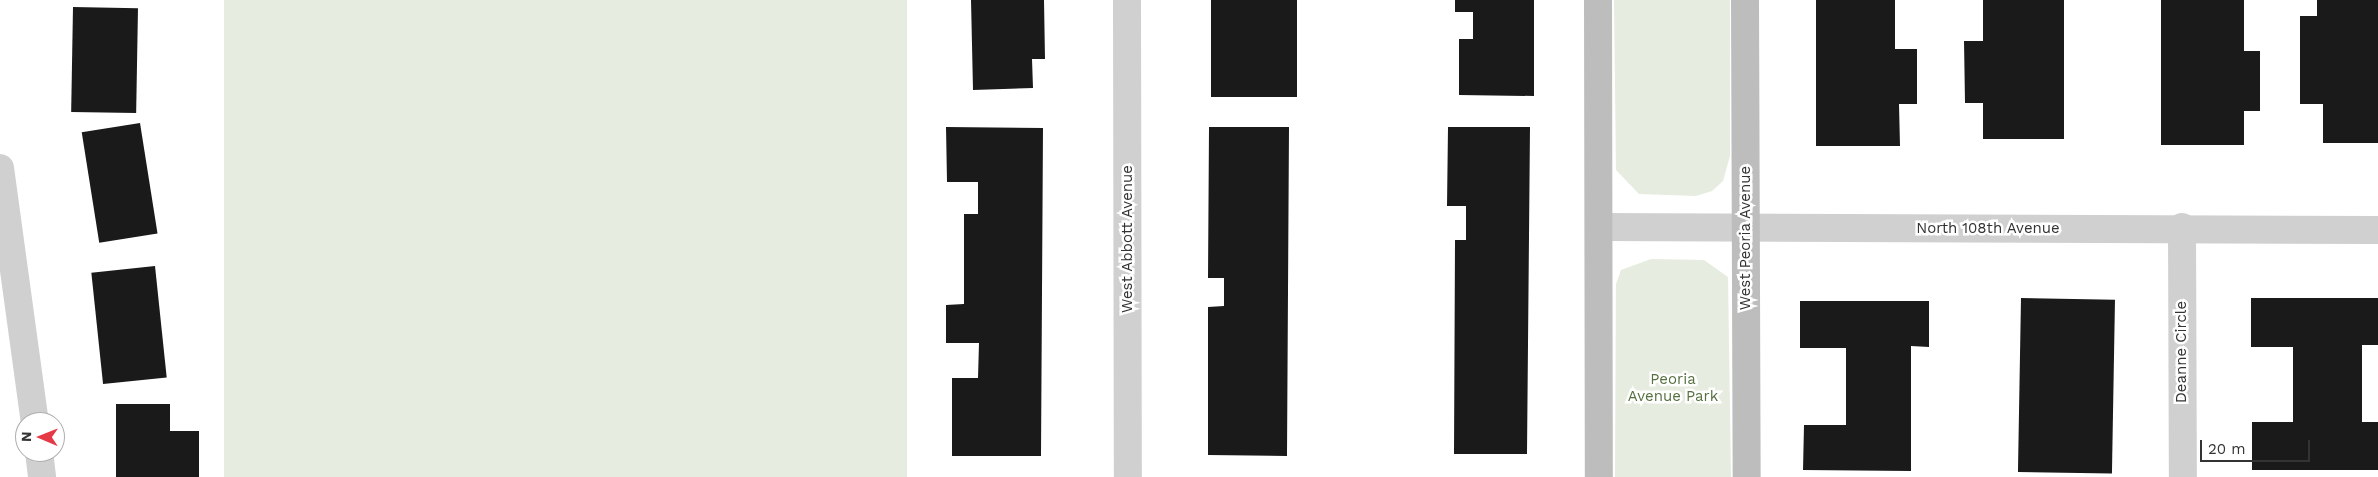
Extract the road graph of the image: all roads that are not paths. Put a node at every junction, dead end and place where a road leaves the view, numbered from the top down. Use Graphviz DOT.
graph roads {
  1 [pos="1127,0"];
  2 [pos="1598,0"];
  3 [pos="1744,0"];
  4 [pos="0,168"];
  5 [pos="1599,227"];
  6 [pos="2182,227"];
  7 [pos="1747,228"];
  8 [pos="2378,230"];
  9 [pos="34,412"];
  10 [pos="40,462"];
  11 [pos="42,477"];
  12 [pos="1128,477"];
  13 [pos="1599,477"];
  14 [pos="1747,477"];
  15 [pos="2183,477"];
  1 -- 12 [label="street, West Abbott Avenue"];
  2 -- 5 [label="street"];
  3 -- 7 [label="street, West Peoria Avenue"];
  4 -- 9 [label="street"];
  5 -- 7 [label="street, North 108th Avenue"];
  5 -- 13 [label="street"];
  6 -- 7 [label="street, North 108th Avenue"];
  6 -- 8 [label="street, North 108th Avenue"];
  6 -- 15 [label="street, Deanne Circle"];
  7 -- 14 [label="street, West Peoria Avenue"];
  10 -- 11 [label="street"];
}
